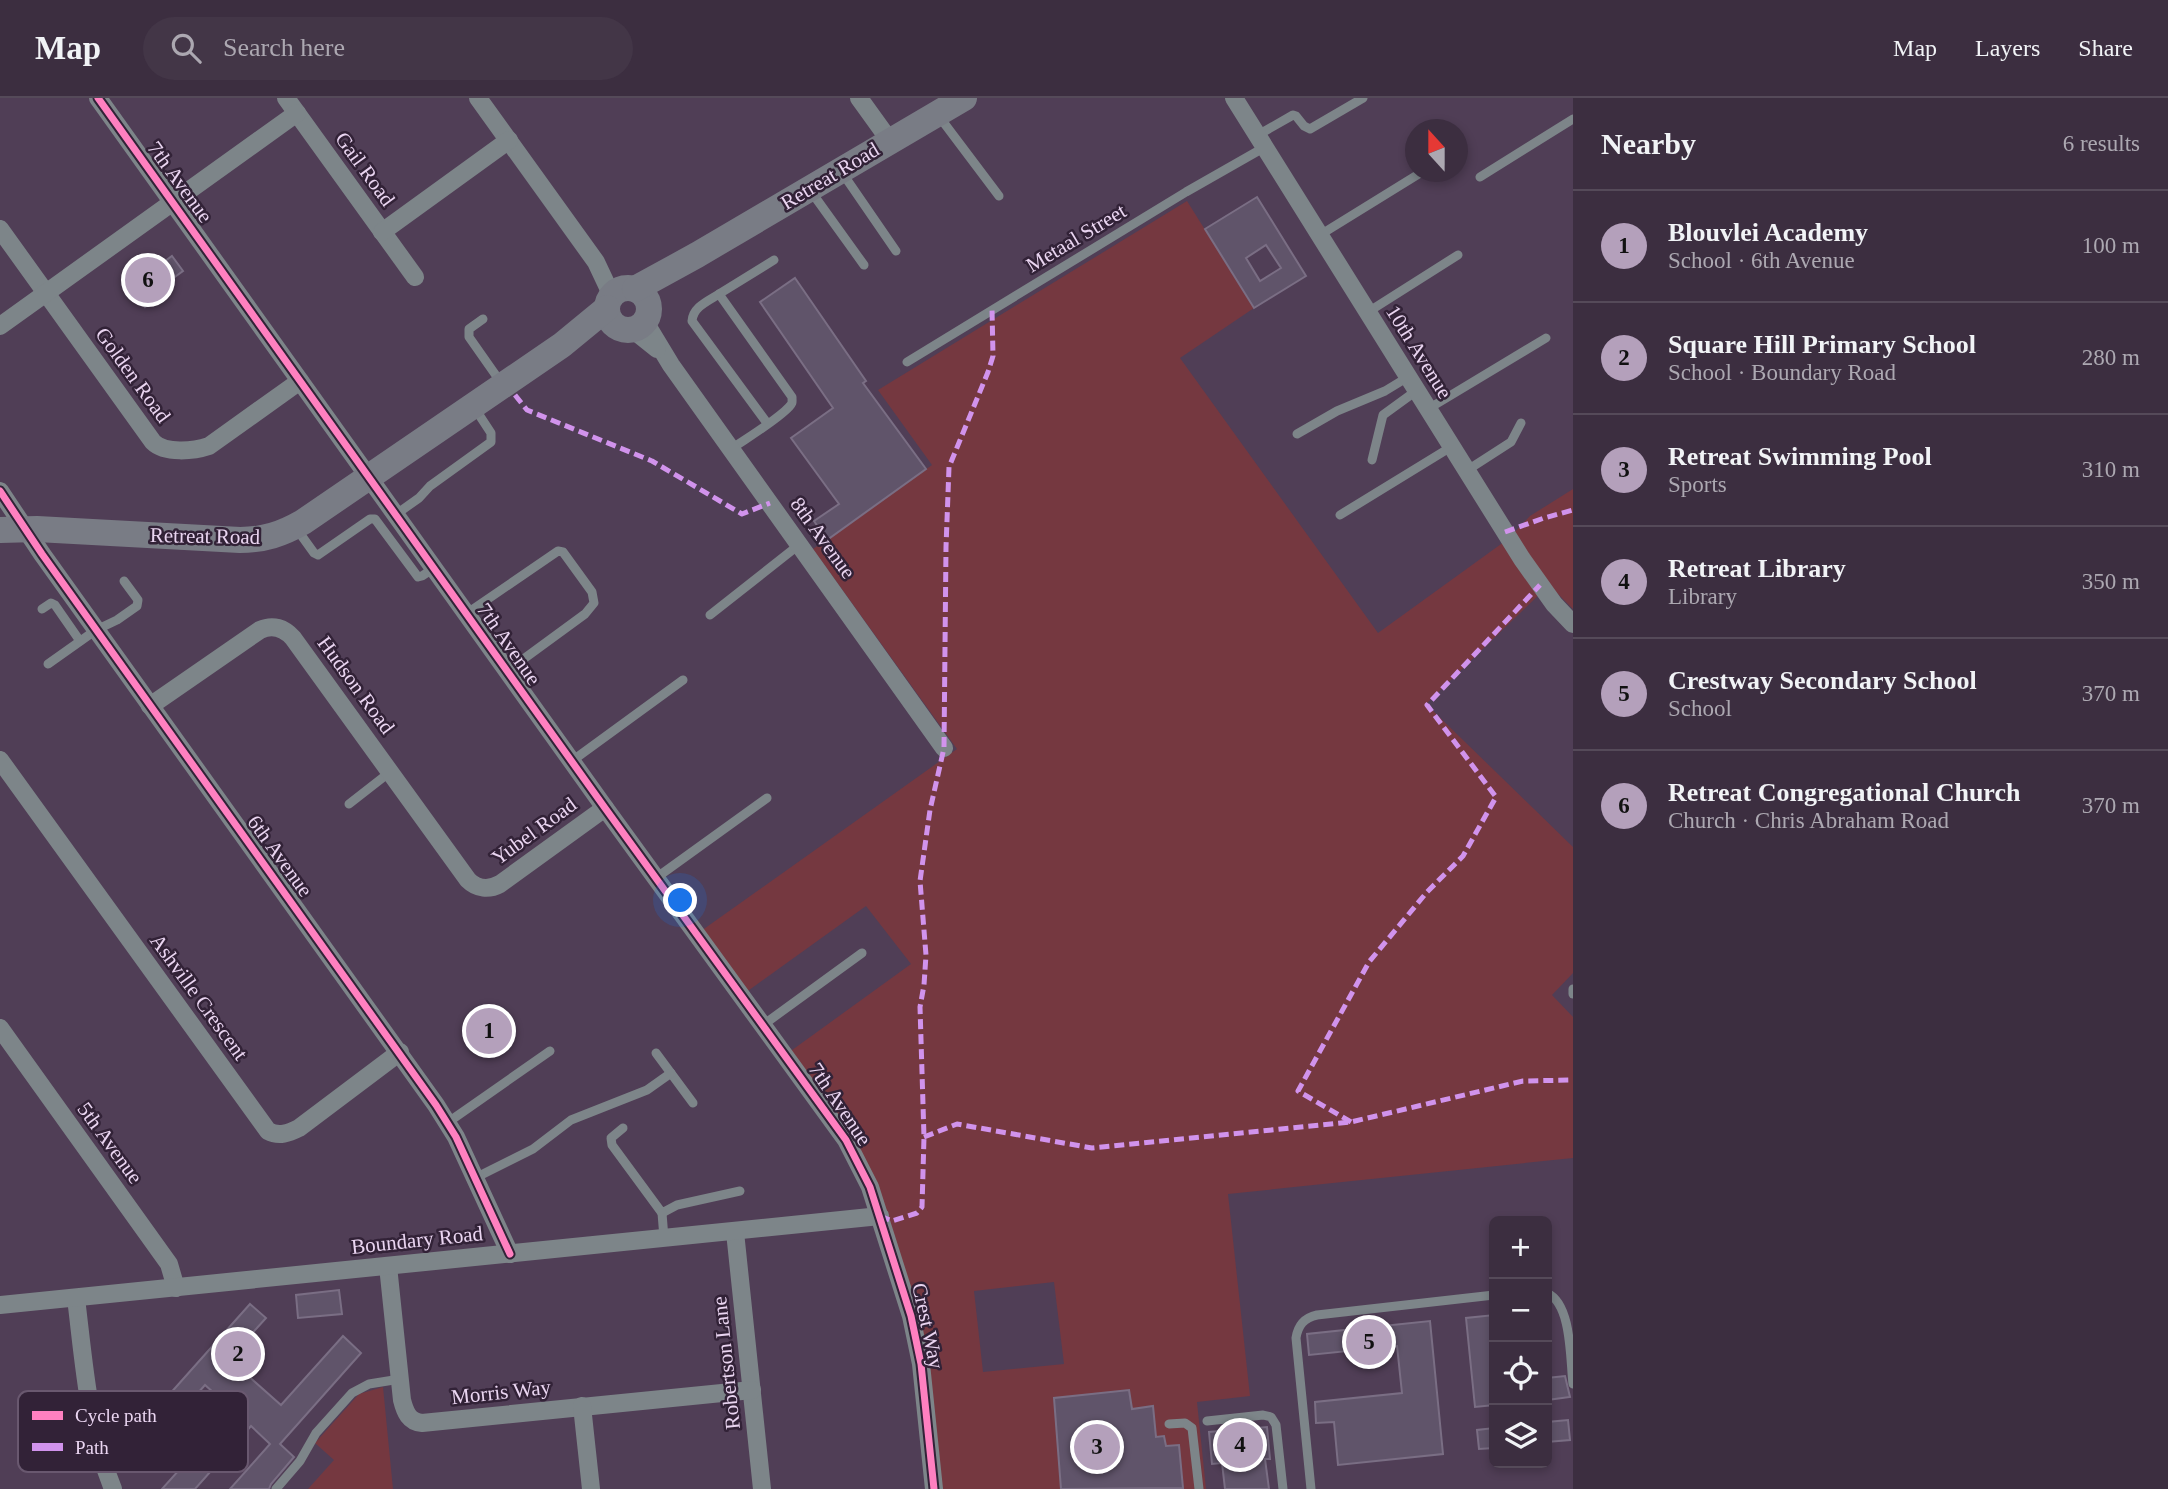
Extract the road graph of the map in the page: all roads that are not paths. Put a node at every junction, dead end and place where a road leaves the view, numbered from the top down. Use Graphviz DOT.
graph roads {
  1 [pos="98,98"];
  2 [pos="478,98"];
  3 [pos="859,98"];
  4 [pos="964,98"];
  5 [pos="1234,98"];
  6 [pos="1363,98"];
  7 [pos="292,105"];
  8 [pos="937,114"];
  9 [pos="1573,119"];
  10 [pos="509,140"];
  11 [pos="890,141"];
  12 [pos="1262,141"];
  13 [pos="840,170"];
  14 [pos="1480,177"];
  15 [pos="1406,182"];
  16 [pos="809,188"];
  17 [pos="999,196"];
  18 [pos="173,202"];
  19 [pos="0,229"];
  20 [pos="382,232"];
  21 [pos="1320,235"];
  22 [pos="896,250"];
  23 [pos="1458,255"];
  24 [pos="774,260"];
  25 [pos="864,265"];
  26 [pos="415,277"];
  27 [pos="46,293"];
  28 [pos="719,294"];
  29 [pos="628,308"];
  30 [pos="1368,312"];
  31 [pos="483,319"];
  32 [pos="0,326"];
  33 [pos="1546,338"];
  34 [pos="907,362"];
  35 [pos="300,381"];
  36 [pos="1412,384"];
  37 [pos="503,385"];
  38 [pos="473,406"];
  39 [pos="1428,410"];
  40 [pos="767,423"];
  41 [pos="1521,423"];
  42 [pos="1297,434"];
  43 [pos="1451,447"];
  44 [pos="731,449"];
  45 [pos="1372,460"];
  46 [pos="1466,471"];
  47 [pos="369,477"];
  48 [pos="0,491"];
  49 [pos="395,515"];
  50 [pos="1340,515"];
  51 [pos="295,526"];
  52 [pos="12,530"];
  53 [pos="800,544"];
  54 [pos="434,568"];
  55 [pos="124,581"];
  56 [pos="42,609"];
  57 [pos="467,614"];
  58 [pos="710,615"];
  59 [pos="1573,624"];
  60 [pos="96,629"];
  61 [pos="80,641"];
  62 [pos="48,664"];
  63 [pos="507,671"];
  64 [pos="683,680"];
  65 [pos="150,706"];
  66 [pos="944,748"];
  67 [pos="572,761"];
  68 [pos="3,769"];
  69 [pos="390,772"];
  70 [pos="767,798"];
  71 [pos="349,804"];
  72 [pos="605,808"];
  73 [pos="656,878"];
  74 [pos="488,887"];
  75 [pos="862,953"];
  76 [pos="763,1025"];
  77 [pos="0,1028"];
  78 [pos="550,1051"];
  79 [pos="401,1052"];
  80 [pos="656,1053"];
  81 [pos="671,1073"];
  82 [pos="693,1103"];
  83 [pos="447,1123"];
  84 [pos="623,1128"];
  85 [pos="475,1178"];
  86 [pos="740,1191"];
  87 [pos="662,1213"];
  88 [pos="880,1216"];
  89 [pos="735,1232"];
  90 [pos="664,1238"];
  91 [pos="510,1254"];
  92 [pos="388,1266"];
  93 [pos="176,1288"];
  94 [pos="1489,1296"];
  95 [pos="1552,1296"];
  96 [pos="76,1298"];
  97 [pos="0,1305"];
  98 [pos="400,1379"];
  99 [pos="1573,1384"];
  100 [pos="752,1390"];
  101 [pos="88,1391"];
  102 [pos="582,1406"];
  103 [pos="1207,1421"];
  104 [pos="1169,1424"];
  105 [pos="106,1472"];
  106 [pos="113,1489"];
  107 [pos="276,1489"];
  108 [pos="591,1489"];
  109 [pos="762,1489"];
  110 [pos="934,1489"];
  111 [pos="1199,1489"];
  112 [pos="1283,1489"];
  113 [pos="1311,1489"];
  1 -- 18 [label="street, 7th Avenue"];
  2 -- 10 [label="street, 8th Avenue"];
  3 -- 11 [label="street"];
  4 -- 8 [label="main road, Retreat Road"];
  5 -- 12 [label="street, 10th Avenue"];
  6 -- 12 [label="lane, Metaal Street"];
  7 -- 18 [label="street"];
  7 -- 20 [label="street, Gail Road"];
  8 -- 11 [label="main road, Retreat Road"];
  8 -- 17 [label="lane"];
  9 -- 14 [label="lane"];
  10 -- 20 [label="street, Gail Road"];
  10 -- 29 [label="street, 8th Avenue"];
  11 -- 13 [label="main road, Retreat Road"];
  12 -- 21 [label="street, 10th Avenue"];
  12 -- 34 [label="lane, Metaal Street"];
  13 -- 16 [label="main road, Retreat Road"];
  13 -- 22 [label="lane"];
  15 -- 21 [label="lane"];
  16 -- 25 [label="lane"];
  16 -- 29 [label="main road, Retreat Road"];
  18 -- 27 [label="street"];
  18 -- 35 [label="street, 7th Avenue"];
  19 -- 27 [label="street, Golden Road"];
  20 -- 26 [label="street, Gail Road"];
  21 -- 30 [label="street, 10th Avenue"];
  23 -- 30 [label="lane"];
  24 -- 28 [label="lane"];
  27 -- 32 [label="street"];
  27 -- 35 [label="street, Golden Road"];
  28 -- 40 [label="lane"];
  28 -- 40 [label="lane"];
  29 -- 37 [label="main road, Retreat Road"];
  29 -- 44 [label="street, 8th Avenue"];
  30 -- 36 [label="street, 10th Avenue"];
  31 -- 37 [label="lane"];
  33 -- 39 [label="lane"];
  35 -- 47 [label="street, 7th Avenue"];
  36 -- 39 [label="street, 10th Avenue"];
  36 -- 42 [label="lane"];
  36 -- 45 [label="lane"];
  37 -- 38 [label="main road, Retreat Road"];
  38 -- 47 [label="main road, Retreat Road"];
  38 -- 49 [label="lane"];
  39 -- 43 [label="street, 10th Avenue"];
  40 -- 44 [label="lane"];
  41 -- 46 [label="lane"];
  43 -- 46 [label="street, 10th Avenue"];
  43 -- 50 [label="lane"];
  44 -- 53 [label="street, 8th Avenue"];
  46 -- 59 [label="street, 10th Avenue"];
  47 -- 49 [label="street, 7th Avenue"];
  47 -- 51 [label="main road, Retreat Road"];
  48 -- 52 [label="street, 6th Avenue"];
  49 -- 54 [label="street, 7th Avenue"];
  51 -- 52 [label="main road, Retreat Road"];
  51 -- 54 [label="lane"];
  52 -- 60 [label="street, 6th Avenue"];
  53 -- 58 [label="lane"];
  53 -- 66 [label="street, 8th Avenue"];
  54 -- 57 [label="street, 7th Avenue"];
  55 -- 60 [label="lane"];
  56 -- 61 [label="lane"];
  57 -- 63 [label="street, 7th Avenue"];
  57 -- 63 [label="lane"];
  60 -- 61 [label="lane"];
  60 -- 65 [label="street, 6th Avenue"];
  61 -- 62 [label="lane"];
  63 -- 67 [label="street, 7th Avenue"];
  64 -- 67 [label="lane"];
  65 -- 69 [label="street, Hudson Road"];
  65 -- 79 [label="street, 6th Avenue"];
  67 -- 72 [label="street, 7th Avenue"];
  68 -- 79 [label="street, Ashville Crescent"];
  69 -- 71 [label="lane"];
  69 -- 74 [label="street, Hudson Road"];
  70 -- 73 [label="lane"];
  72 -- 73 [label="street, 7th Avenue"];
  72 -- 74 [label="street, Yubel Road"];
  73 -- 76 [label="street, 7th Avenue"];
  75 -- 76 [label="lane"];
  76 -- 88 [label="street, 7th Avenue"];
  77 -- 93 [label="street, 5th Avenue"];
  78 -- 83 [label="lane"];
  79 -- 83 [label="street, 6th Avenue"];
  80 -- 81 [label="lane"];
  81 -- 82 [label="lane"];
  81 -- 85 [label="lane"];
  83 -- 85 [label="street, 6th Avenue"];
  84 -- 87 [label="lane"];
  85 -- 91 [label="street, 6th Avenue"];
  86 -- 87 [label="lane"];
  87 -- 90 [label="lane"];
  88 -- 89 [label="street, Boundary Road"];
  88 -- 110 [label="street, Crest Way"];
  89 -- 90 [label="street, Boundary Road"];
  89 -- 100 [label="street, Robertson Lane"];
  90 -- 91 [label="street, Boundary Road"];
  91 -- 92 [label="street, Boundary Road"];
  92 -- 93 [label="street, Boundary Road"];
  92 -- 98 [label="street, Morris Way"];
  93 -- 96 [label="street, Boundary Road"];
  94 -- 113 [label="lane"];
  95 -- 99 [label="lane"];
  96 -- 97 [label="street, Boundary Road"];
  96 -- 101 [label="street"];
  98 -- 102 [label="street, Morris Way"];
  98 -- 107 [label="lane"];
  100 -- 102 [label="street, Morris Way"];
  100 -- 109 [label="street, Robertson Lane"];
  102 -- 108 [label="street"];
  103 -- 112 [label="lane"];
  104 -- 111 [label="lane"];
  105 -- 106 [label="street"];
}
